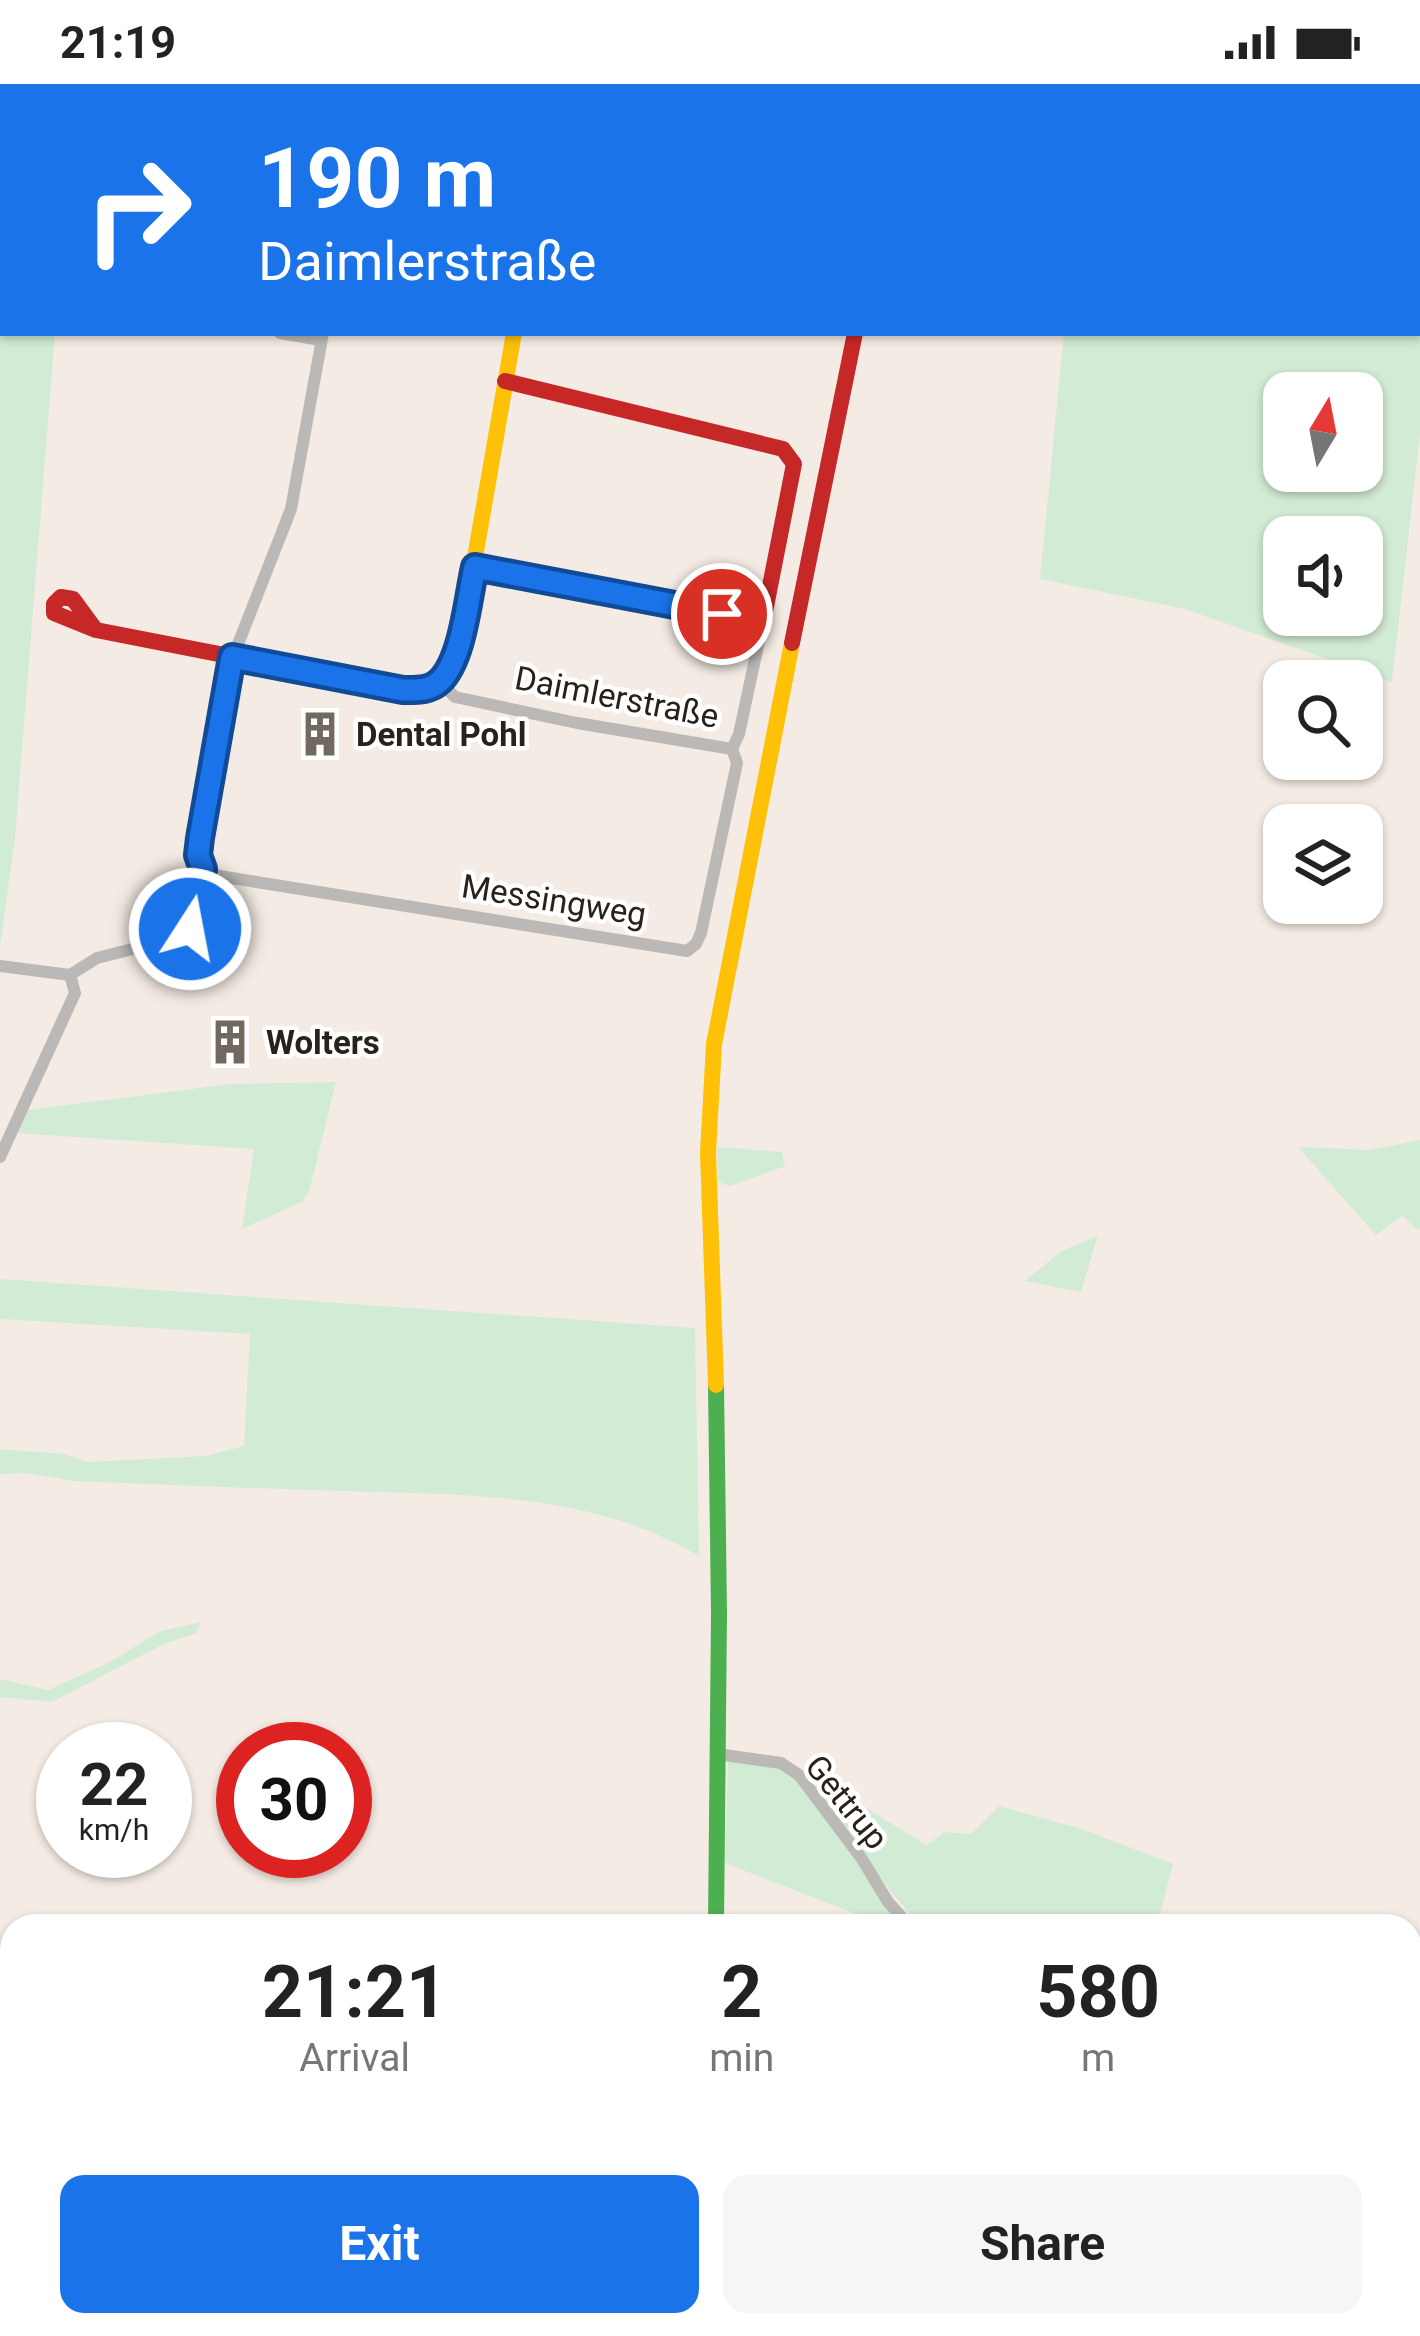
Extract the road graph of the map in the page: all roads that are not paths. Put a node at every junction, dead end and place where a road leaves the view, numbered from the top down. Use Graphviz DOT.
graph roads {
  1 [pos="513,336"];
  2 [pos="854,336"];
  3 [pos="322,337"];
  4 [pos="505,381"];
  5 [pos="475,567"];
  6 [pos="763,622"];
  7 [pos="95,628"];
  8 [pos="232,657"];
  9 [pos="440,682"];
  10 [pos="732,749"];
  11 [pos="203,869"];
  12 [pos="0,966"];
  13 [pos="70,975"];
  14 [pos="0,1157"];
  15 [pos="717,1754"];
  16 [pos="716,1914"];
  17 [pos="899,1914"];
  1 -- 4 [label="main road"];
  2 -- 15 [label="main road"];
  3 -- 8 [label="street"];
  4 -- 5 [label="main road"];
  4 -- 6 [label="main road, Daimlerstraße"];
  5 -- 6 [label="main road"];
  5 -- 9 [label="main road"];
  6 -- 10 [label="street, Daimlerstraße"];
  7 -- 8 [label="main road"];
  8 -- 9 [label="main road, Daimlerstraße"];
  8 -- 11 [label="street"];
  9 -- 10 [label="street, Daimlerstraße"];
  10 -- 11 [label="street, Messingweg"];
  11 -- 13 [label="street"];
  12 -- 13 [label="street"];
  13 -- 14 [label="street"];
  15 -- 16 [label="main road"];
  15 -- 17 [label="street, Gettrup"];
}
